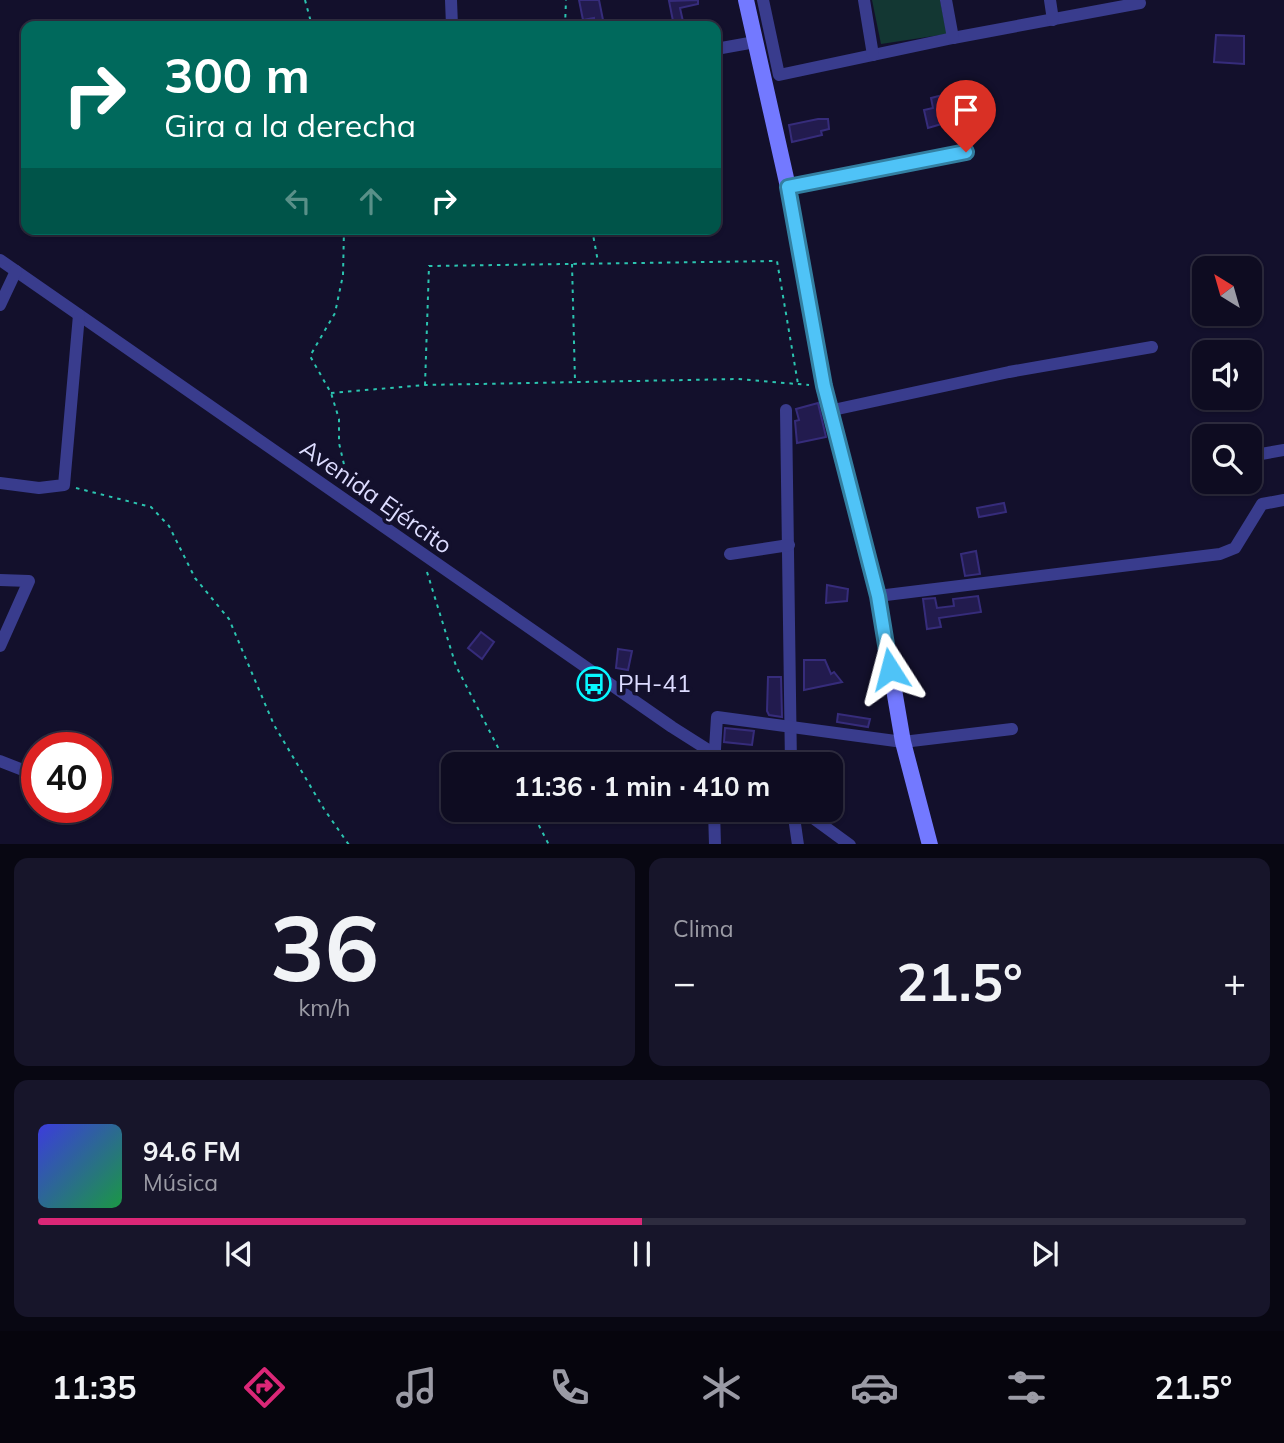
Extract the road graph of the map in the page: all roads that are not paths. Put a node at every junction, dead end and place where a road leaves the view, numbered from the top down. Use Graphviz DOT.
graph roads {
  1 [pos="451,0"];
  2 [pos="746,0"];
  3 [pos="763,0"];
  4 [pos="864,0"];
  5 [pos="946,0"];
  6 [pos="1049,0"];
  7 [pos="1140,3"];
  8 [pos="1053,20"];
  9 [pos="452,21"];
  10 [pos="953,37"];
  11 [pos="755,42"];
  12 [pos="721,48"];
  13 [pos="873,55"];
  14 [pos="966,152"];
  15 [pos="788,187"];
  16 [pos="0,260"];
  17 [pos="16,271"];
  18 [pos="0,305"];
  19 [pos="79,315"];
  20 [pos="1152,348"];
  21 [pos="786,410"];
  22 [pos="833,410"];
  23 [pos="1284,450"];
  24 [pos="1262,454"];
  25 [pos="0,483"];
  26 [pos="1284,500"];
  27 [pos="789,545"];
  28 [pos="730,554"];
  29 [pos="0,580"];
  30 [pos="878,596"];
  31 [pos="0,646"];
  32 [pos="790,727"];
  33 [pos="1012,729"];
  34 [pos="902,741"];
  35 [pos="704,752"];
  36 [pos="714,752"];
  37 [pos="791,752"];
  38 [pos="0,761"];
  39 [pos="21,769"];
  40 [pos="714,822"];
  41 [pos="795,822"];
  42 [pos="818,822"];
  43 [pos="715,844"];
  44 [pos="798,844"];
  45 [pos="849,844"];
  46 [pos="930,844"];
  1 -- 9 [label="street"];
  2 -- 11 [label="street"];
  3 -- 13 [label="street"];
  4 -- 13 [label="street"];
  5 -- 10 [label="street"];
  6 -- 8 [label="street"];
  7 -- 8 [label="street"];
  8 -- 10 [label="street"];
  10 -- 13 [label="street"];
  11 -- 12 [label="street"];
  11 -- 15 [label="street"];
  14 -- 15 [label="street"];
  15 -- 22 [label="street"];
  16 -- 17 [label="street, Avenida Ejército"];
  17 -- 18 [label="street"];
  17 -- 19 [label="street, Avenida Ejército"];
  19 -- 25 [label="street"];
  19 -- 35 [label="street, Avenida Ejército"];
  20 -- 22 [label="street"];
  21 -- 27 [label="street"];
  22 -- 30 [label="street"];
  23 -- 24 [label="street"];
  26 -- 30 [label="street"];
  27 -- 28 [label="street"];
  27 -- 32 [label="street"];
  29 -- 31 [label="street"];
  30 -- 34 [label="street"];
  32 -- 34 [label="street"];
  32 -- 36 [label="street"];
  32 -- 37 [label="street"];
  33 -- 34 [label="street"];
  34 -- 46 [label="street"];
  38 -- 39 [label="street"];
  40 -- 43 [label="street"];
  41 -- 44 [label="street"];
  42 -- 45 [label="street"];
}
